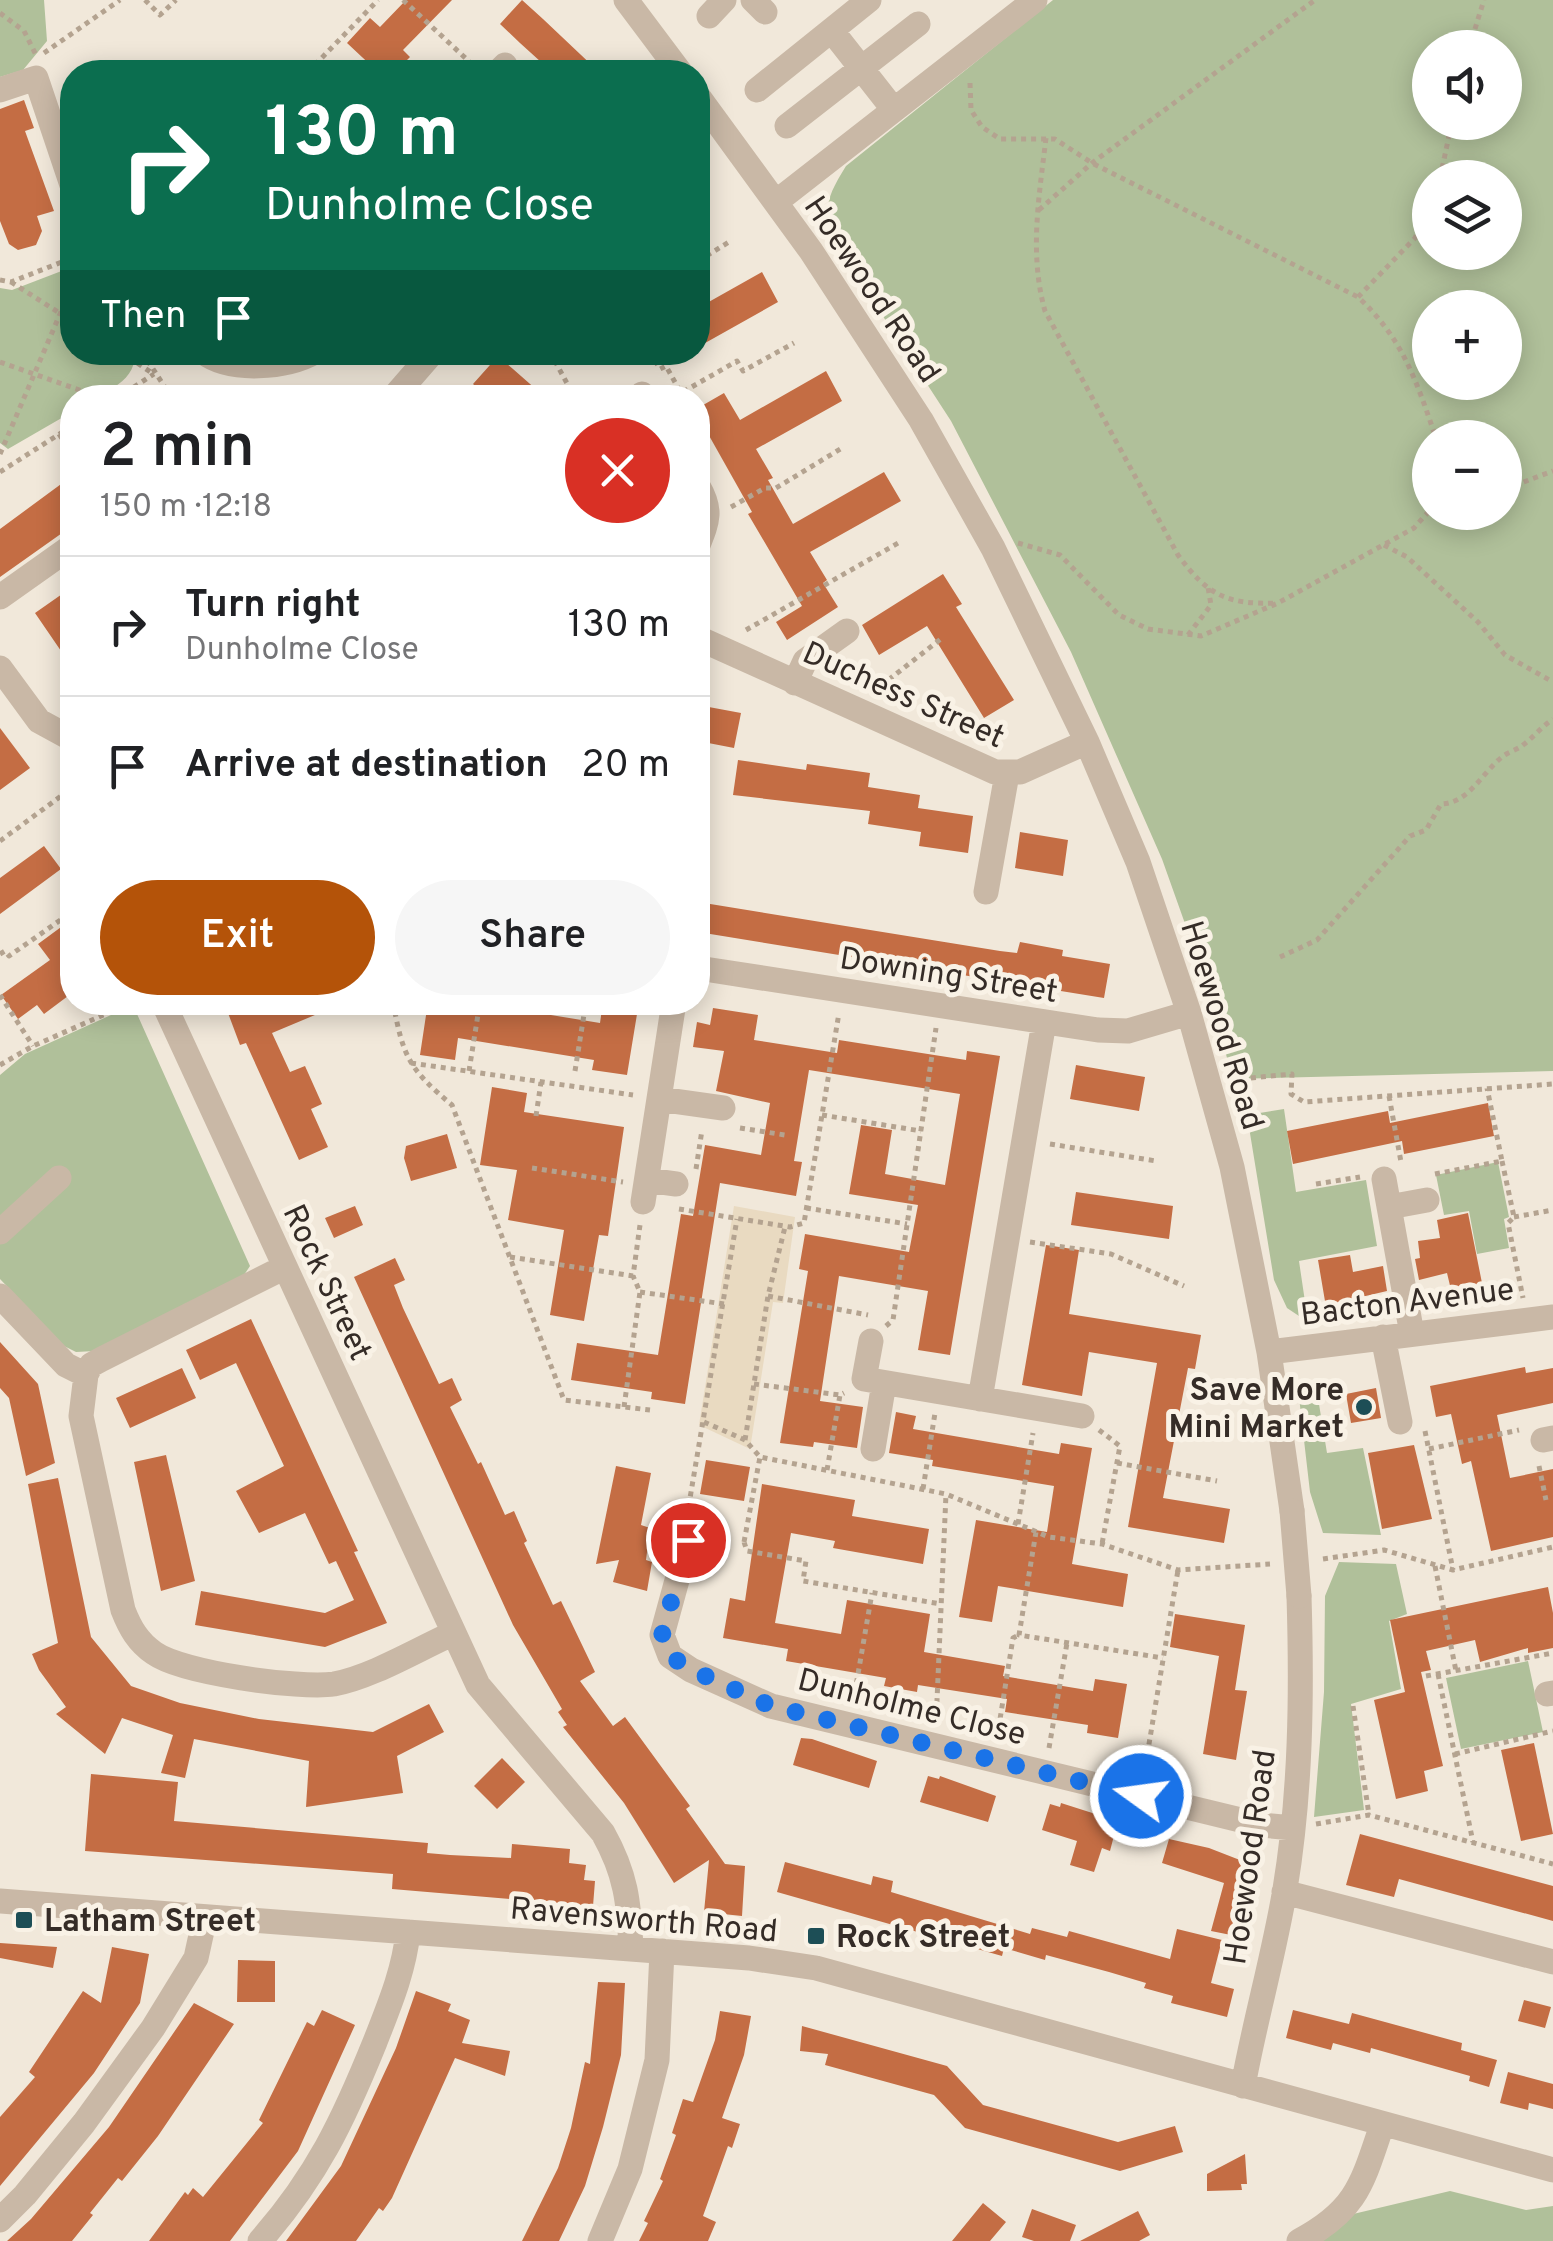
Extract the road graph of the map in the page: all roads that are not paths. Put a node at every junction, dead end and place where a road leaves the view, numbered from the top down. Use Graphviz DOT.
graph roads {
  1 [pos="626,0"];
  2 [pos="869,0"];
  3 [pos="1036,0"];
  4 [pos="918,24"];
  5 [pos="832,31"];
  6 [pos="669,60"];
  7 [pos="863,68"];
  8 [pos="0,90"];
  9 [pos="757,90"];
  10 [pos="894,110"];
  11 [pos="710,112"];
  12 [pos="787,126"];
  13 [pos="60,146"];
  14 [pos="776,202"];
  15 [pos="421,365"];
  16 [pos="405,385"];
  17 [pos="60,555"];
  18 [pos="0,598"];
  19 [pos="848,631"];
  20 [pos="710,643"];
  21 [pos="795,682"];
  22 [pos="5,684"];
  23 [pos="60,732"];
  24 [pos="1086,742"];
  25 [pos="1008,774"];
  26 [pos="986,892"];
  27 [pos="710,970"];
  28 [pos="1188,1013"];
  29 [pos="169,1015"];
  30 [pos="672,1015"];
  31 [pos="1044,1022"];
  32 [pos="659,1099"];
  33 [pos="721,1119"];
  34 [pos="1393,1174"];
  35 [pos="59,1178"];
  36 [pos="688,1184"];
  37 [pos="1423,1189"];
  38 [pos="1389,1207"];
  39 [pos="0,1232"];
  40 [pos="285,1267"];
  41 [pos="0,1296"];
  42 [pos="1540,1318"];
  43 [pos="1412,1334"];
  44 [pos="1382,1337"];
  45 [pos="871,1341"];
  46 [pos="1269,1352"];
  47 [pos="86,1375"];
  48 [pos="874,1381"];
  49 [pos="980,1399"];
  50 [pos="1082,1416"];
  51 [pos="1411,1418"];
  52 [pos="873,1448"];
  53 [pos="716,1541"];
  54 [pos="454,1633"];
  55 [pos="1293,1828"];
  56 [pos="1284,1892"];
  57 [pos="0,1901"];
  58 [pos="205,1917"];
  59 [pos="408,1932"];
  60 [pos="631,1949"];
  61 [pos="662,1952"];
  62 [pos="1553,1962"];
  63 [pos="1244,2086"];
  64 [pos="1382,2125"];
  65 [pos="1553,2170"];
  66 [pos="0,2220"];
  67 [pos="260,2241"];
  68 [pos="600,2241"];
  69 [pos="1299,2241"];
  1 -- 6 [label="street"];
  2 -- 5 [label="street"];
  3 -- 10 [label="street"];
  4 -- 7 [label="street"];
  5 -- 7 [label="street"];
  5 -- 9 [label="street"];
  7 -- 10 [label="street"];
  7 -- 12 [label="street"];
  8 -- 13 [label="street"];
  10 -- 14 [label="street"];
  11 -- 14 [label="street, Hoewood Road"];
  14 -- 24 [label="street, Hoewood Road"];
  15 -- 16 [label="street"];
  17 -- 18 [label="street"];
  19 -- 21 [label="street"];
  20 -- 21 [label="street, Duchess Street"];
  21 -- 25 [label="street, Duchess Street"];
  22 -- 23 [label="street"];
  24 -- 25 [label="street, Duchess Street"];
  24 -- 28 [label="street, Hoewood Road"];
  25 -- 26 [label="street"];
  27 -- 31 [label="street, Downing Street"];
  28 -- 31 [label="street, Downing Street"];
  28 -- 46 [label="street, Hoewood Road"];
  29 -- 40 [label="street, Rock Street"];
  30 -- 32 [label="street"];
  31 -- 49 [label="street"];
  32 -- 33 [label="street"];
  32 -- 36 [label="street"];
  34 -- 38 [label="street"];
  35 -- 39 [label="street"];
  37 -- 38 [label="street"];
  38 -- 43 [label="street"];
  40 -- 47 [label="street"];
  40 -- 54 [label="street, Rock Street"];
  41 -- 47 [label="street"];
  42 -- 43 [label="street, Bacton Avenue"];
  43 -- 44 [label="street, Bacton Avenue"];
  44 -- 46 [label="street, Bacton Avenue"];
  44 -- 51 [label="street"];
  45 -- 48 [label="street"];
  46 -- 55 [label="street, Hoewood Road, bridge"];
  47 -- 54 [label="street"];
  48 -- 49 [label="street"];
  48 -- 52 [label="street"];
  49 -- 50 [label="street"];
  53 -- 55 [label="street, Dunholme Close"];
  54 -- 60 [label="street, Rock Street"];
  55 -- 56 [label="street, Hoewood Road"];
  56 -- 62 [label="street"];
  56 -- 63 [label="street, Hoewood Road"];
  57 -- 58 [label="street, Ravensworth Road"];
  58 -- 59 [label="street, Ravensworth Road"];
  58 -- 66 [label="street"];
  59 -- 60 [label="street, Ravensworth Road"];
  59 -- 67 [label="street"];
  60 -- 61 [label="street, Ravensworth Road"];
  61 -- 63 [label="street, Ravensworth Road"];
  61 -- 68 [label="street"];
  63 -- 64 [label="street, Ravensworth Road"];
  64 -- 65 [label="street, Ravensworth Road"];
  64 -- 69 [label="street"];
}
